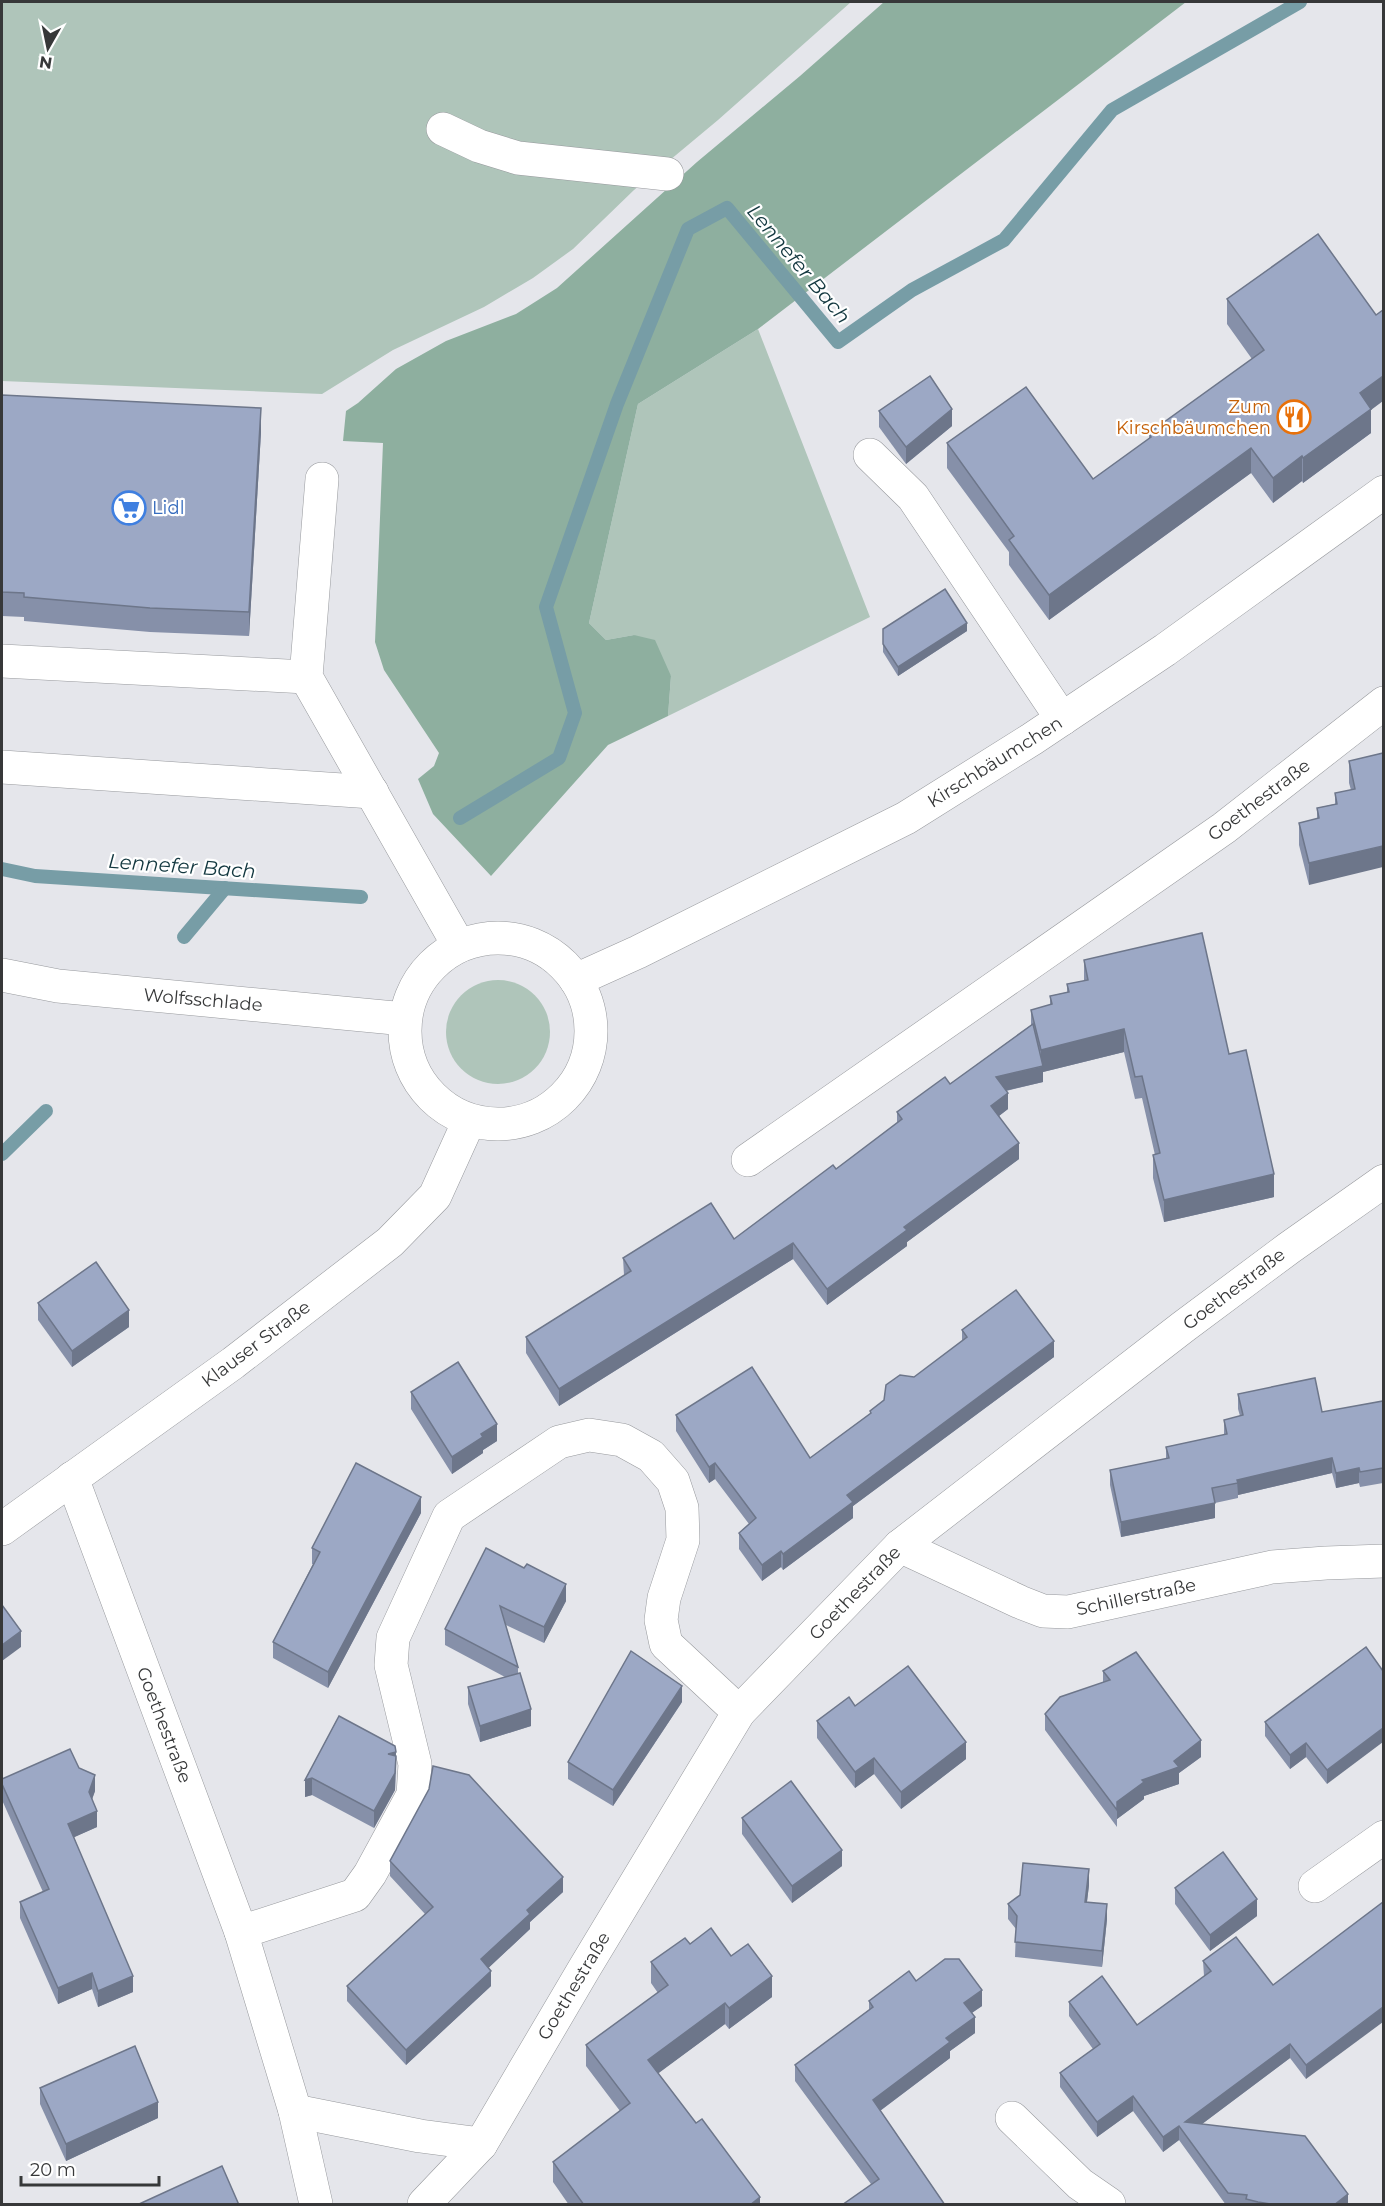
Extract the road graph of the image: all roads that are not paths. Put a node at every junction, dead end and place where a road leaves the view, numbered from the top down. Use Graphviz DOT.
graph roads {
  1 [pos="443,129"];
  2 [pos="667,174"];
  3 [pos="870,455"];
  4 [pos="322,479"];
  5 [pos="1383,492"];
  6 [pos="2,661"];
  7 [pos="306,677"];
  8 [pos="1383,703"];
  9 [pos="1062,719"];
  10 [pos="2,767"];
  11 [pos="372,792"];
  12 [pos="459,946"];
  13 [pos="2,975"];
  14 [pos="576,980"];
  15 [pos="405,1019"];
  16 [pos="469,1121"];
  17 [pos="748,1160"];
  18 [pos="1383,1181"];
  19 [pos="72,1478"];
  20 [pos="2,1529"];
  21 [pos="900,1546"];
  22 [pos="1383,1562"];
  23 [pos="740,1712"];
  24 [pos="1383,1837"];
  25 [pos="1315,1886"];
  26 [pos="242,1932"];
  27 [pos="295,2111"];
  28 [pos="1012,2118"];
  29 [pos="481,2145"];
  30 [pos="316,2205"];
  31 [pos="424,2205"];
  32 [pos="1109,2205"];
  1 -- 2 [label="street"];
  3 -- 9 [label="street"];
  4 -- 7 [label="street"];
  5 -- 9 [label="street, Kirschbäumchen"];
  6 -- 7 [label="street"];
  7 -- 11 [label="street"];
  8 -- 17 [label="street, Goethestraße"];
  9 -- 14 [label="street, Kirschbäumchen"];
  10 -- 11 [label="street"];
  11 -- 12 [label="street"];
  12 -- 14 [label="street"];
  12 -- 15 [label="street"];
  13 -- 15 [label="street, Wolfsschlade"];
  14 -- 16 [label="street"];
  15 -- 16 [label="street"];
  16 -- 19 [label="street, Klauser Straße"];
  18 -- 21 [label="street, Goethestraße"];
  19 -- 20 [label="street, Klauser Straße"];
  19 -- 26 [label="street, Goethestraße"];
  21 -- 22 [label="street, Schillerstraße"];
  21 -- 23 [label="street, Goethestraße"];
  23 -- 26 [label="street"];
  23 -- 29 [label="street, Goethestraße"];
  24 -- 25 [label="street"];
  26 -- 27 [label="street, Goethestraße"];
  27 -- 29 [label="street"];
  27 -- 30 [label="street, Goethestraße"];
  28 -- 32 [label="street"];
  29 -- 31 [label="street, Goethestraße"];
}
